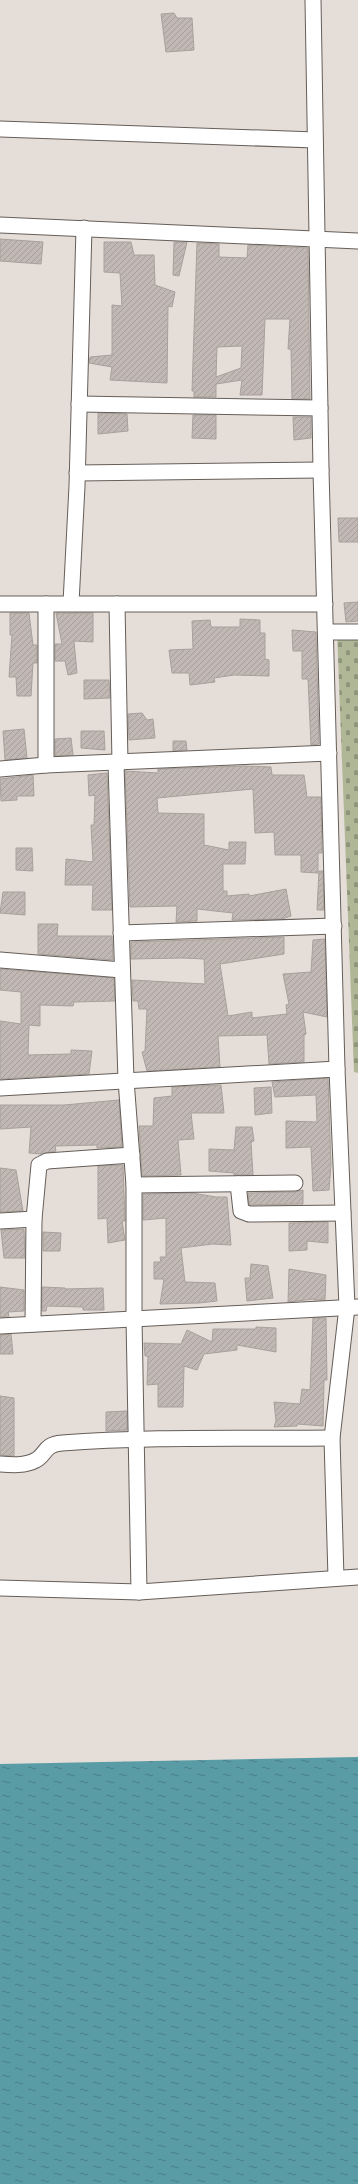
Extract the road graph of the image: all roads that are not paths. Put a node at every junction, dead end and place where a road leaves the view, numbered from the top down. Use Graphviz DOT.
graph roads {
  1 [pos="313,0"];
  2 [pos="0,129"];
  3 [pos="315,140"];
  4 [pos="0,224"];
  5 [pos="84,228"];
  6 [pos="317,239"];
  7 [pos="358,241"];
  8 [pos="79,404"];
  9 [pos="320,408"];
  10 [pos="322,470"];
  11 [pos="77,473"];
  12 [pos="0,604"];
  13 [pos="46,604"];
  14 [pos="71,604"];
  15 [pos="117,604"];
  16 [pos="325,604"];
  17 [pos="326,632"];
  18 [pos="358,632"];
  19 [pos="329,753"];
  20 [pos="118,763"];
  21 [pos="46,765"];
  22 [pos="0,769"];
  23 [pos="334,926"];
  24 [pos="121,933"];
  25 [pos="0,960"];
  26 [pos="122,970"];
  27 [pos="337,1069"];
  28 [pos="126,1080"];
  29 [pos="0,1088"];
  30 [pos="132,1155"];
  31 [pos="295,1183"];
  32 [pos="238,1184"];
  33 [pos="134,1185"];
  34 [pos="343,1213"];
  35 [pos="34,1219"];
  36 [pos="0,1221"];
  37 [pos="353,1307"];
  38 [pos="134,1318"];
  39 [pos="33,1324"];
  40 [pos="0,1326"];
  41 [pos="332,1438"];
  42 [pos="136,1440"];
  43 [pos="0,1464"];
  44 [pos="358,1577"];
  45 [pos="336,1578"];
  46 [pos="0,1588"];
  47 [pos="139,1592"];
  1 -- 3 [label="street"];
  2 -- 3 [label="street"];
  3 -- 6 [label="street"];
  4 -- 5 [label="street"];
  5 -- 6 [label="street"];
  5 -- 8 [label="street"];
  6 -- 7 [label="street"];
  6 -- 9 [label="street"];
  8 -- 9 [label="street"];
  8 -- 11 [label="street"];
  9 -- 10 [label="street"];
  10 -- 11 [label="street"];
  10 -- 16 [label="street"];
  11 -- 14 [label="street"];
  12 -- 13 [label="street"];
  13 -- 14 [label="street"];
  13 -- 21 [label="street"];
  14 -- 15 [label="street"];
  15 -- 16 [label="street"];
  15 -- 20 [label="street"];
  16 -- 17 [label="street"];
  17 -- 18 [label="street"];
  17 -- 19 [label="street"];
  19 -- 20 [label="street"];
  19 -- 23 [label="street"];
  20 -- 21 [label="street"];
  20 -- 24 [label="street"];
  21 -- 22 [label="street"];
  23 -- 24 [label="street"];
  23 -- 27 [label="street"];
  24 -- 26 [label="street"];
  25 -- 26 [label="street"];
  26 -- 28 [label="street"];
  27 -- 28 [label="street"];
  27 -- 34 [label="street"];
  28 -- 29 [label="street"];
  28 -- 30 [label="street"];
  30 -- 33 [label="street"];
  30 -- 35 [label="street"];
  31 -- 32 [label="street"];
  32 -- 33 [label="street"];
  32 -- 34 [label="street"];
  33 -- 38 [label="street"];
  34 -- 37 [label="street"];
  35 -- 36 [label="street"];
  35 -- 39 [label="street"];
  37 -- 38 [label="street"];
  37 -- 41 [label="street"];
  38 -- 39 [label="street"];
  38 -- 42 [label="street"];
  39 -- 40 [label="street"];
  41 -- 42 [label="street"];
  41 -- 45 [label="street"];
  42 -- 43 [label="street"];
  42 -- 47 [label="street"];
  44 -- 45 [label="street"];
  45 -- 47 [label="street"];
  46 -- 47 [label="street"];
}
